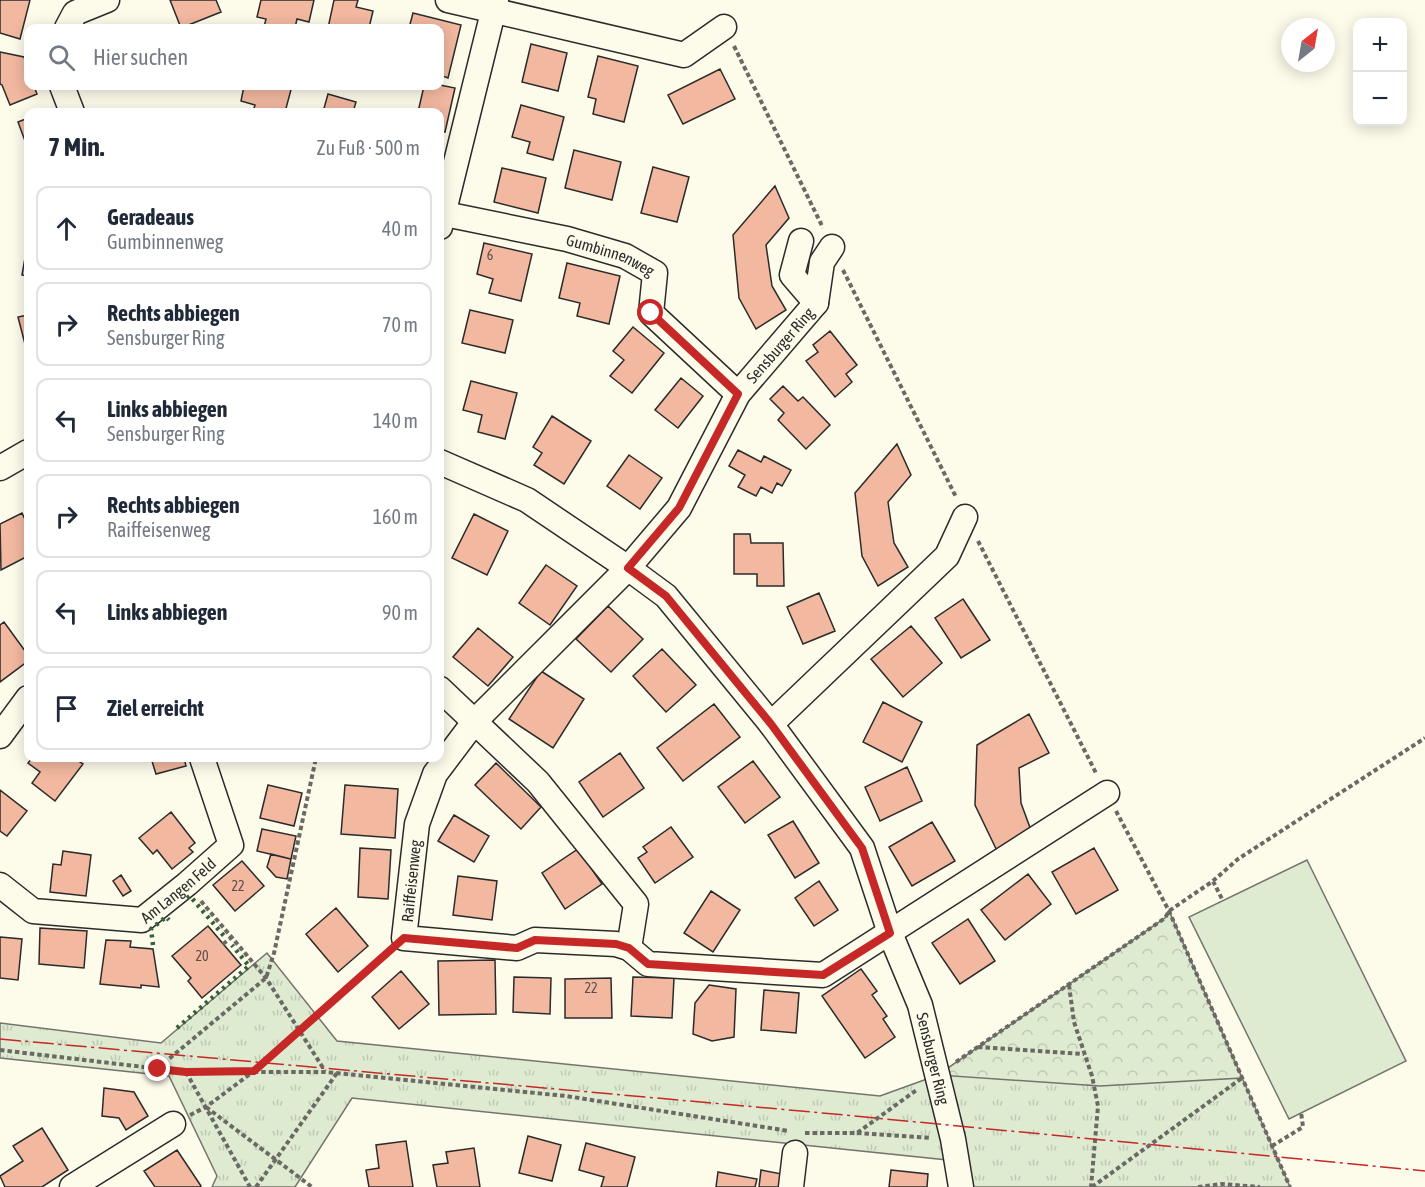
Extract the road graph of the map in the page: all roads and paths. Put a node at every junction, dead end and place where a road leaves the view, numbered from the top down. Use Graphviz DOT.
graph roads {
  1 [pos="108,0"];
  2 [pos="448,0"];
  3 [pos="494,5"];
  4 [pos="69,24"];
  5 [pos="724,27"];
  6 [pos="64,90"];
  7 [pos="70,108"];
  8 [pos="444,206"];
  9 [pos="444,218"];
  10 [pos="801,241"];
  11 [pos="832,247"];
  12 [pos="816,303"];
  13 [pos="738,394"];
  14 [pos="24,454"];
  15 [pos="444,464"];
  16 [pos="0,468"];
  17 [pos="966,517"];
  18 [pos="628,568"];
  19 [pos="444,693"];
  20 [pos="24,703"];
  21 [pos="475,721"];
  22 [pos="771,724"];
  23 [pos="0,735"];
  24 [pos="1425,738"];
  25 [pos="203,762"];
  26 [pos="315,762"];
  27 [pos="1107,793"];
  28 [pos="1213,881"];
  29 [pos="187,884"];
  30 [pos="0,885"];
  31 [pos="1223,901"];
  32 [pos="1169,910"];
  33 [pos="890,933"];
  34 [pos="232,937"];
  35 [pos="404,938"];
  36 [pos="223,944"];
  37 [pos="629,948"];
  38 [pos="266,978"];
  39 [pos="1069,985"];
  40 [pos="299,1032"];
  41 [pos="977,1047"];
  42 [pos="0,1050"];
  43 [pos="1084,1054"];
  44 [pos="158,1069"];
  45 [pos="254,1071"];
  46 [pos="186,1072"];
  47 [pos="325,1072"];
  48 [pos="337,1073"];
  49 [pos="938,1075"];
  50 [pos="1242,1078"];
  51 [pos="206,1107"];
  52 [pos="1301,1113"];
  53 [pos="173,1125"];
  54 [pos="857,1133"];
  55 [pos="953,1139"];
  56 [pos="1272,1146"];
  57 [pos="795,1153"];
  58 [pos="275,1159"];
  59 [pos="72,1187"];
  60 [pos="250,1187"];
  61 [pos="256,1187"];
  62 [pos="312,1187"];
  63 [pos="791,1187"];
  64 [pos="961,1187"];
  65 [pos="1197,1187"];
  66 [pos="1260,1187"];
  67 [pos="1290,1187"];
  1 -- 4 [label="street"];
  2 -- 3 [label="street"];
  3 -- 5 [label="street"];
  3 -- 8 [label="street, Gumbinnenweg"];
  5 -- 11 [label="path"];
  6 -- 7 [label="street"];
  9 -- 13 [label="street, Gumbinnenweg"];
  10 -- 12 [label="street, Sensburger Ring"];
  11 -- 12 [label="street, Sensburger Ring"];
  11 -- 17 [label="path"];
  12 -- 13 [label="street, Sensburger Ring"];
  13 -- 18 [label="street, Sensburger Ring"];
  14 -- 16 [label="street"];
  15 -- 18 [label="street, Sensburger Ring"];
  17 -- 22 [label="street"];
  17 -- 27 [label="path"];
  18 -- 21 [label="street, Raiffeisenweg"];
  18 -- 22 [label="street, Sensburger Ring"];
  19 -- 21 [label="street"];
  20 -- 23 [label="street"];
  21 -- 35 [label="street, Raiffeisenweg"];
  21 -- 37 [label="street"];
  22 -- 33 [label="street, Sensburger Ring"];
  24 -- 28 [label="path"];
  25 -- 29 [label="street, Am Langen Feld"];
  26 -- 38 [label="path"];
  27 -- 32 [label="path"];
  27 -- 33 [label="street"];
  28 -- 31 [label="path"];
  28 -- 32 [label="path"];
  29 -- 30 [label="street, Am Langen Feld"];
  29 -- 34 [label="path"];
  32 -- 39 [label="path"];
  32 -- 50 [label="path"];
  33 -- 37 [label="street, Raiffeisenweg"];
  33 -- 49 [label="street, Sensburger Ring"];
  34 -- 36 [label="path"];
  34 -- 38 [label="path"];
  35 -- 37 [label="street, Raiffeisenweg"];
  35 -- 40 [label="path"];
  38 -- 40 [label="path"];
  38 -- 44 [label="path"];
  39 -- 41 [label="path"];
  39 -- 43 [label="path"];
  40 -- 45 [label="path"];
  40 -- 47 [label="path"];
  41 -- 43 [label="path"];
  41 -- 49 [label="path"];
  42 -- 44 [label="path"];
  43 -- 50 [label="path"];
  44 -- 46 [label="path"];
  45 -- 46 [label="path"];
  45 -- 47 [label="path"];
  45 -- 51 [label="path"];
  46 -- 51 [label="path"];
  47 -- 48 [label="path"];
  48 -- 54 [label="path"];
  48 -- 58 [label="path"];
  49 -- 54 [label="path"];
  49 -- 55 [label="street, Sensburger Ring"];
  50 -- 56 [label="path"];
  51 -- 58 [label="path"];
  51 -- 60 [label="path"];
  52 -- 56 [label="path"];
  53 -- 59 [label="street"];
  54 -- 55 [label="path"];
  55 -- 64 [label="street, Sensburger Ring"];
  56 -- 67 [label="path"];
  57 -- 63 [label="street"];
  58 -- 61 [label="path"];
  58 -- 62 [label="path"];
  65 -- 66 [label="path"];
}
